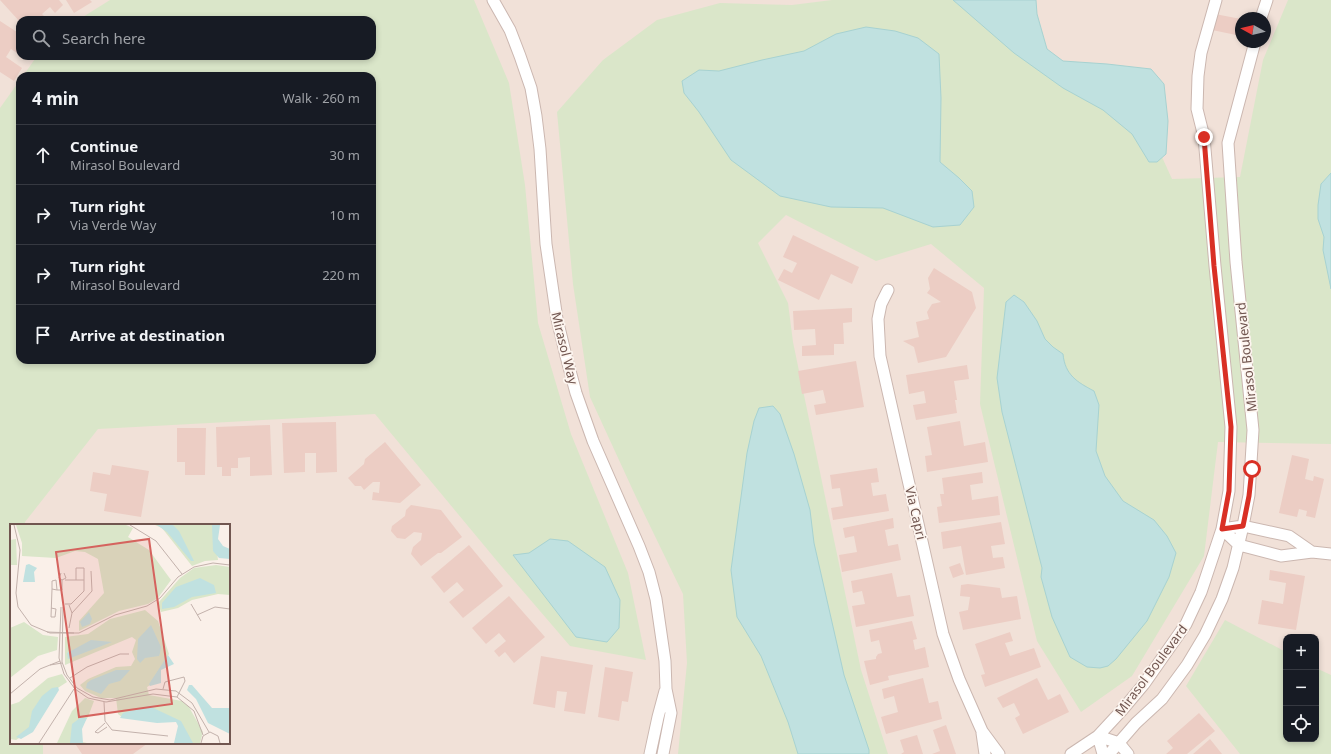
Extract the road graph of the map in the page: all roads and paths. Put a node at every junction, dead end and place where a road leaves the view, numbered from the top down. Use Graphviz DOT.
graph roads {
  1 [pos="493,0"];
  2 [pos="1216,0"];
  3 [pos="1267,0"];
  4 [pos="1263,12"];
  5 [pos="1253,48"];
  6 [pos="888,290"];
  7 [pos="1243,526"];
  8 [pos="1222,529"];
  9 [pos="1239,545"];
  10 [pos="1312,552"];
  11 [pos="1331,554"];
  12 [pos="666,689"];
  13 [pos="982,731"];
  14 [pos="1098,736"];
  15 [pos="1118,743"];
  16 [pos="650,754"];
  17 [pos="663,754"];
  18 [pos="985,754"];
  19 [pos="999,754"];
  20 [pos="1071,754"];
  21 [pos="1103,754"];
  22 [pos="1108,754"];
  23 [pos="1128,754"];
  1 -- 12 [label="street, Mirasol Way"];
  2 -- 8 [label="street, Mirasol Boulevard"];
  3 -- 4 [label="street"];
  5 -- 7 [label="street, Mirasol Boulevard"];
  6 -- 13 [label="street, Via Capri"];
  7 -- 8 [label="street"];
  7 -- 9 [label="street, Mirasol Boulevard"];
  7 -- 10 [label="street"];
  8 -- 9 [label="street"];
  8 -- 14 [label="street, Mirasol Boulevard"];
  9 -- 10 [label="street"];
  9 -- 15 [label="street, Mirasol Boulevard"];
  10 -- 11 [label="street"];
  12 -- 16 [label="street, Mirasol Way"];
  12 -- 17 [label="street, Mirasol Way"];
  13 -- 18 [label="street, Via Capri"];
  13 -- 19 [label="street, Via Capri"];
  14 -- 15 [label="street"];
  14 -- 20 [label="street, Mirasol Boulevard"];
  14 -- 21 [label="street"];
  15 -- 22 [label="street, Mirasol Boulevard"];
  15 -- 23 [label="street"];
}
